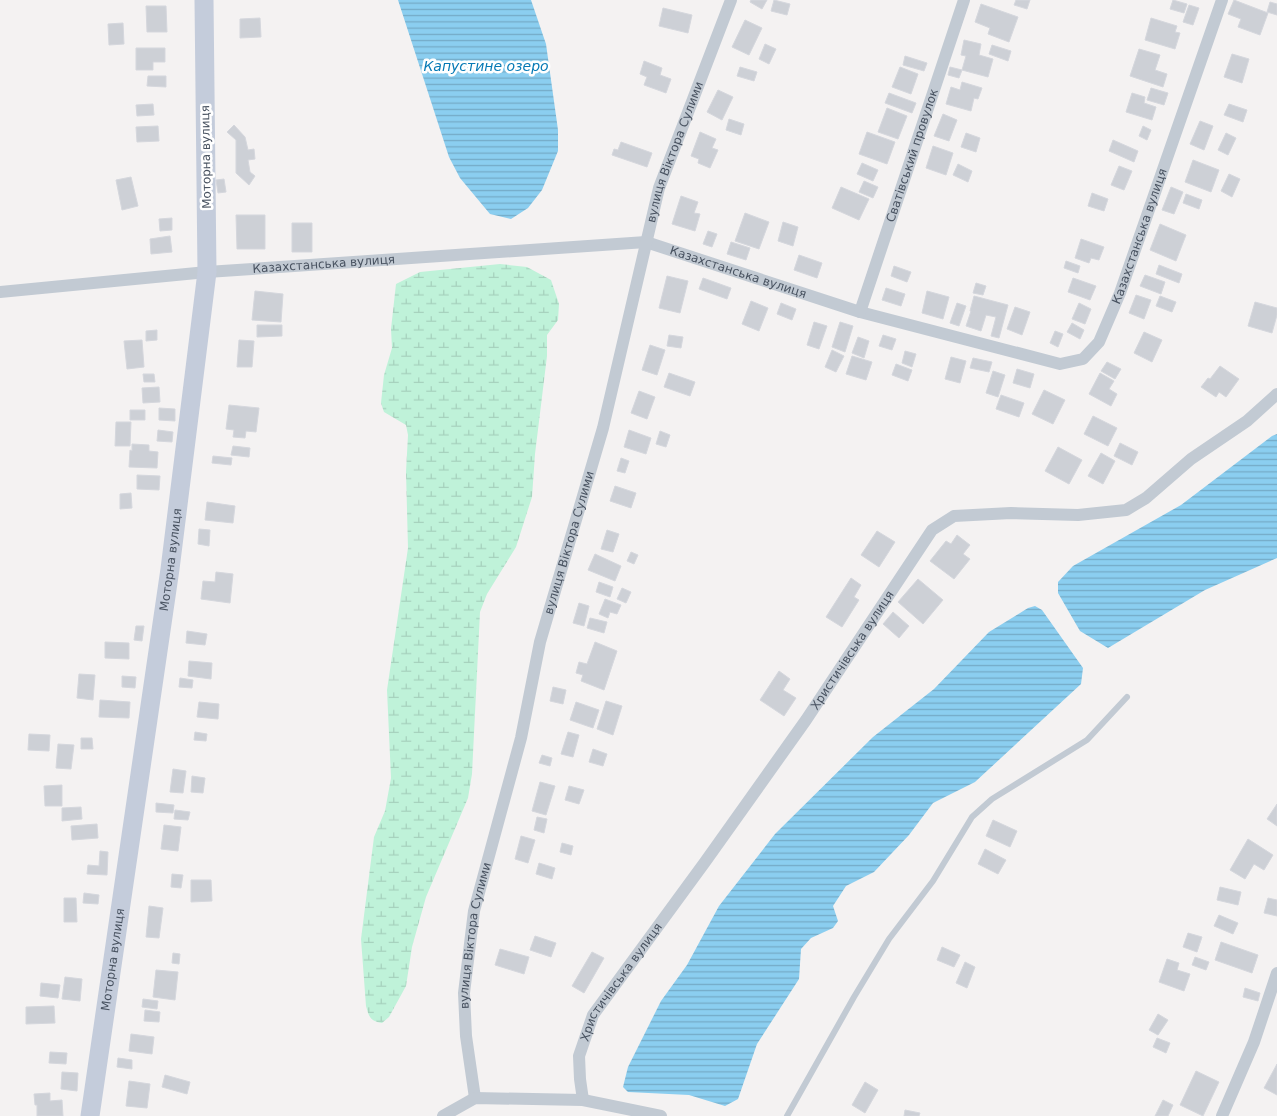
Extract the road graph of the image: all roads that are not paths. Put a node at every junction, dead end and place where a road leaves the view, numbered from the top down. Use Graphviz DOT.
graph roads {
  1 [pos="204,0"];
  2 [pos="732,0"];
  3 [pos="964,0"];
  4 [pos="1222,0"];
  5 [pos="646,242"];
  6 [pos="207,272"];
  7 [pos="0,292"];
  8 [pos="860,312"];
  9 [pos="1277,394"];
  10 [pos="1127,698"];
  11 [pos="1277,973"];
  12 [pos="475,1098"];
  13 [pos="583,1100"];
  14 [pos="90,1116"];
  15 [pos="443,1116"];
  16 [pos="661,1116"];
  17 [pos="787,1116"];
  18 [pos="1222,1116"];
  1 -- 6 [label="street, Моторна вулиця"];
  2 -- 5 [label="street, вулиця Віктора Сулими"];
  3 -- 8 [label="street, Сватівський провулок"];
  4 -- 8 [label="street, Казахстанська вулиця"];
  5 -- 6 [label="street, Казахстанська вулиця"];
  5 -- 8 [label="street, Казахстанська вулиця"];
  5 -- 12 [label="street, вулиця Віктора Сулими"];
  6 -- 7 [label="street, Казахстанська вулиця"];
  6 -- 14 [label="street, Моторна вулиця"];
  9 -- 13 [label="street, Христичівська вулиця"];
  10 -- 17 [label="lane"];
  11 -- 18 [label="street"];
  12 -- 13 [label="street"];
  12 -- 15 [label="street"];
  13 -- 16 [label="street"];
}
